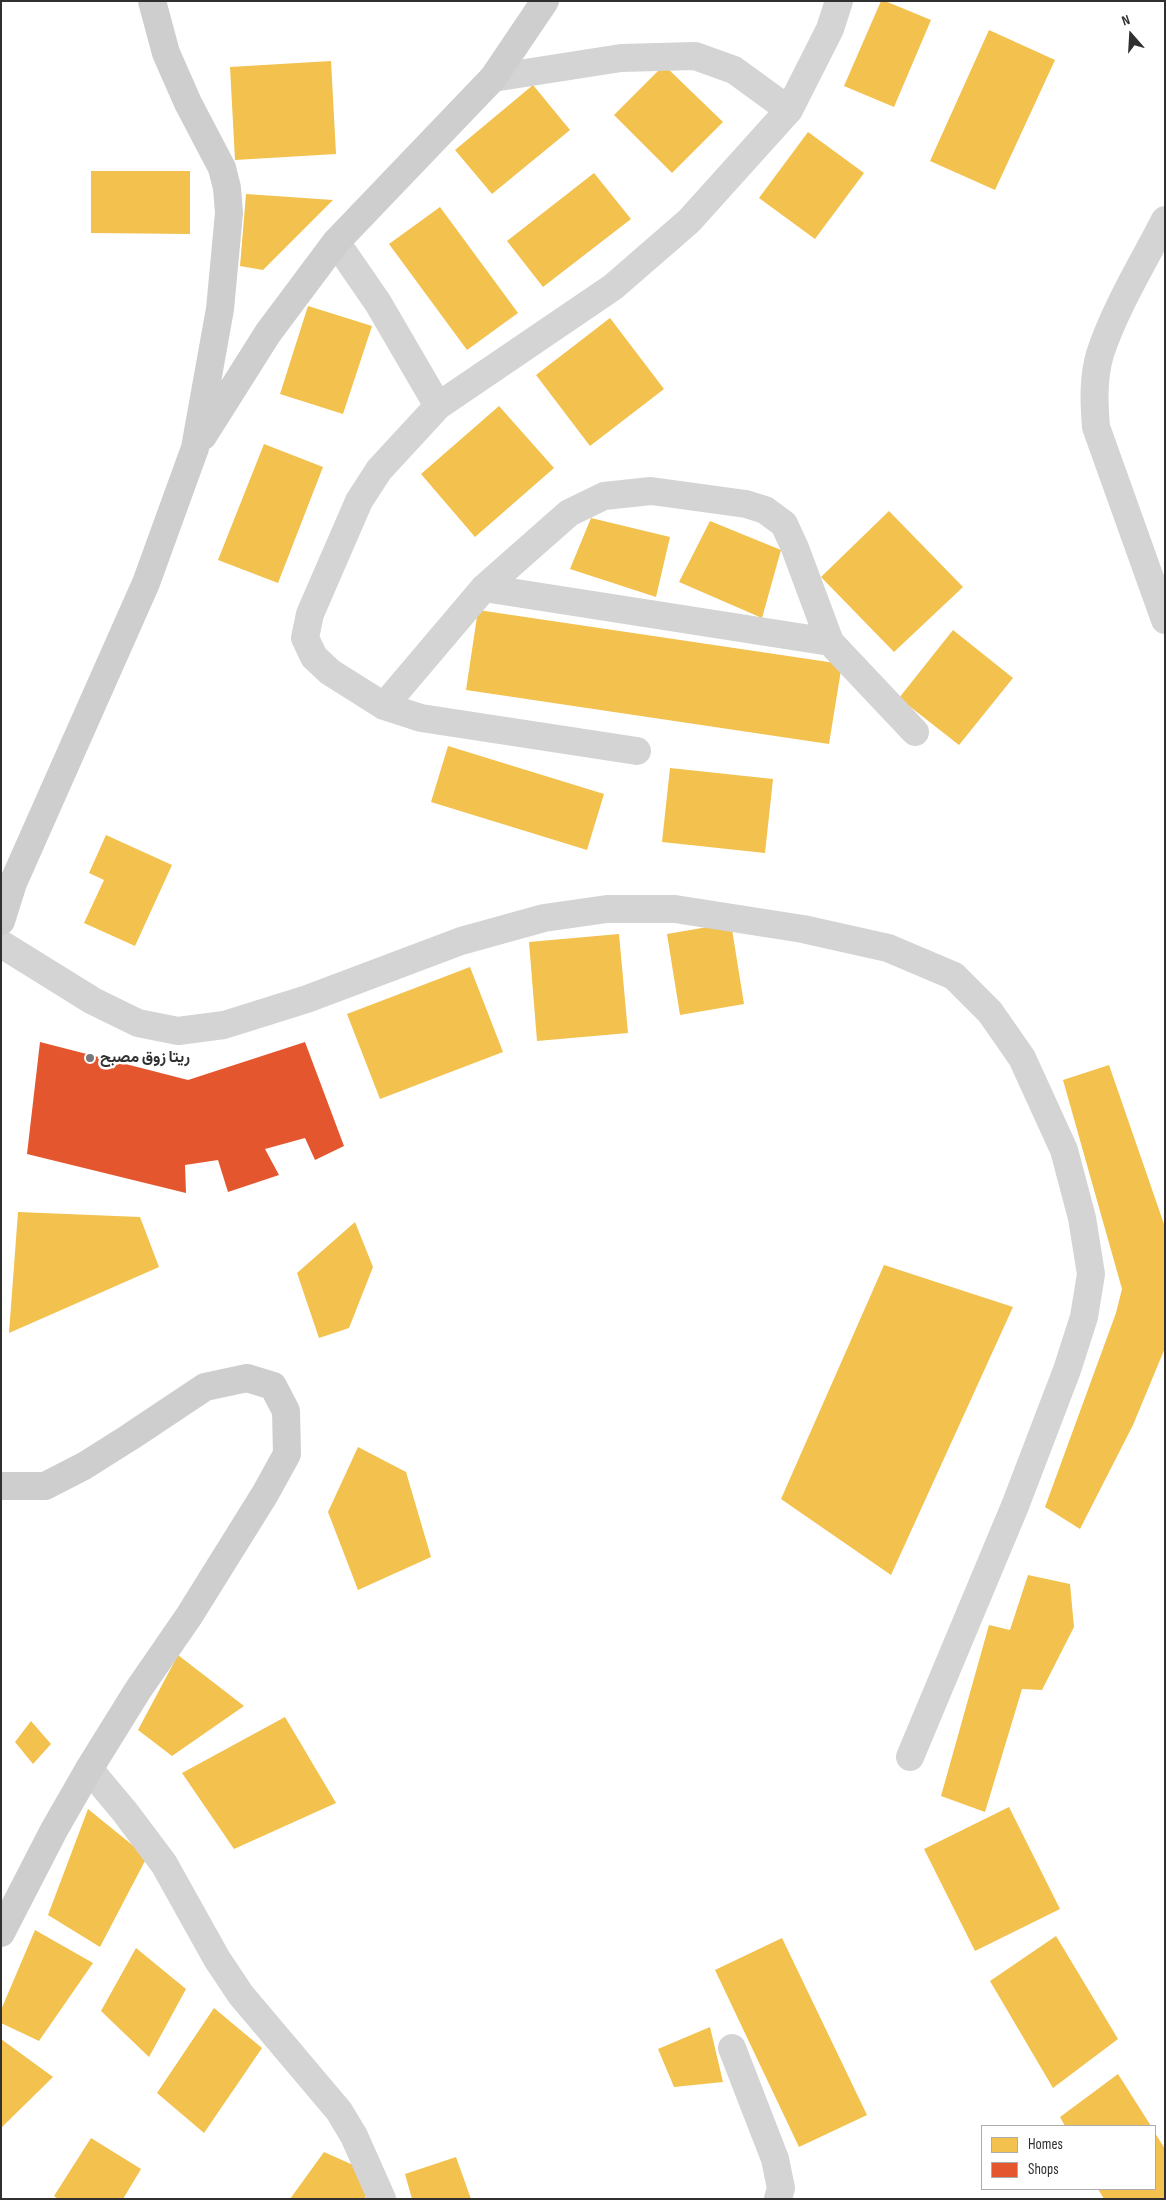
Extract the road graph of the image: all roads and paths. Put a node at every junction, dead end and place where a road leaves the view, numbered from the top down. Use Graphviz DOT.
graph roads {
  1 [pos="152,1"];
  2 [pos="545,1"];
  3 [pos="839,1"];
  4 [pos="493,78"];
  5 [pos="789,110"];
  6 [pos="1165,220"];
  7 [pos="336,242"];
  8 [pos="438,406"];
  9 [pos="195,448"];
  10 [pos="484,588"];
  11 [pos="1165,620"];
  12 [pos="830,642"];
  13 [pos="384,706"];
  14 [pos="915,732"];
  15 [pos="637,751"];
  16 [pos="1,921"];
  17 [pos="1,944"];
  18 [pos="1,1486"];
  19 [pos="910,1757"];
  20 [pos="89,1769"];
  21 [pos="1,1933"];
  22 [pos="732,2048"];
  23 [pos="382,2199"];
  24 [pos="778,2199"];
  1 -- 9 [label="main road"];
  2 -- 4 [label="main road"];
  3 -- 5 [label="street"];
  4 -- 5 [label="street"];
  4 -- 7 [label="main road"];
  5 -- 8 [label="street"];
  6 -- 11 [label="street"];
  7 -- 8 [label="street"];
  7 -- 9 [label="main road"];
  8 -- 13 [label="street"];
  9 -- 16 [label="main road"];
  10 -- 12 [label="street"];
  10 -- 12 [label="street"];
  10 -- 13 [label="street"];
  12 -- 14 [label="street"];
  13 -- 15 [label="street"];
  17 -- 19 [label="street"];
  18 -- 20 [label="main road"];
  20 -- 21 [label="main road"];
  20 -- 23 [label="street"];
  22 -- 24 [label="street"];
}
